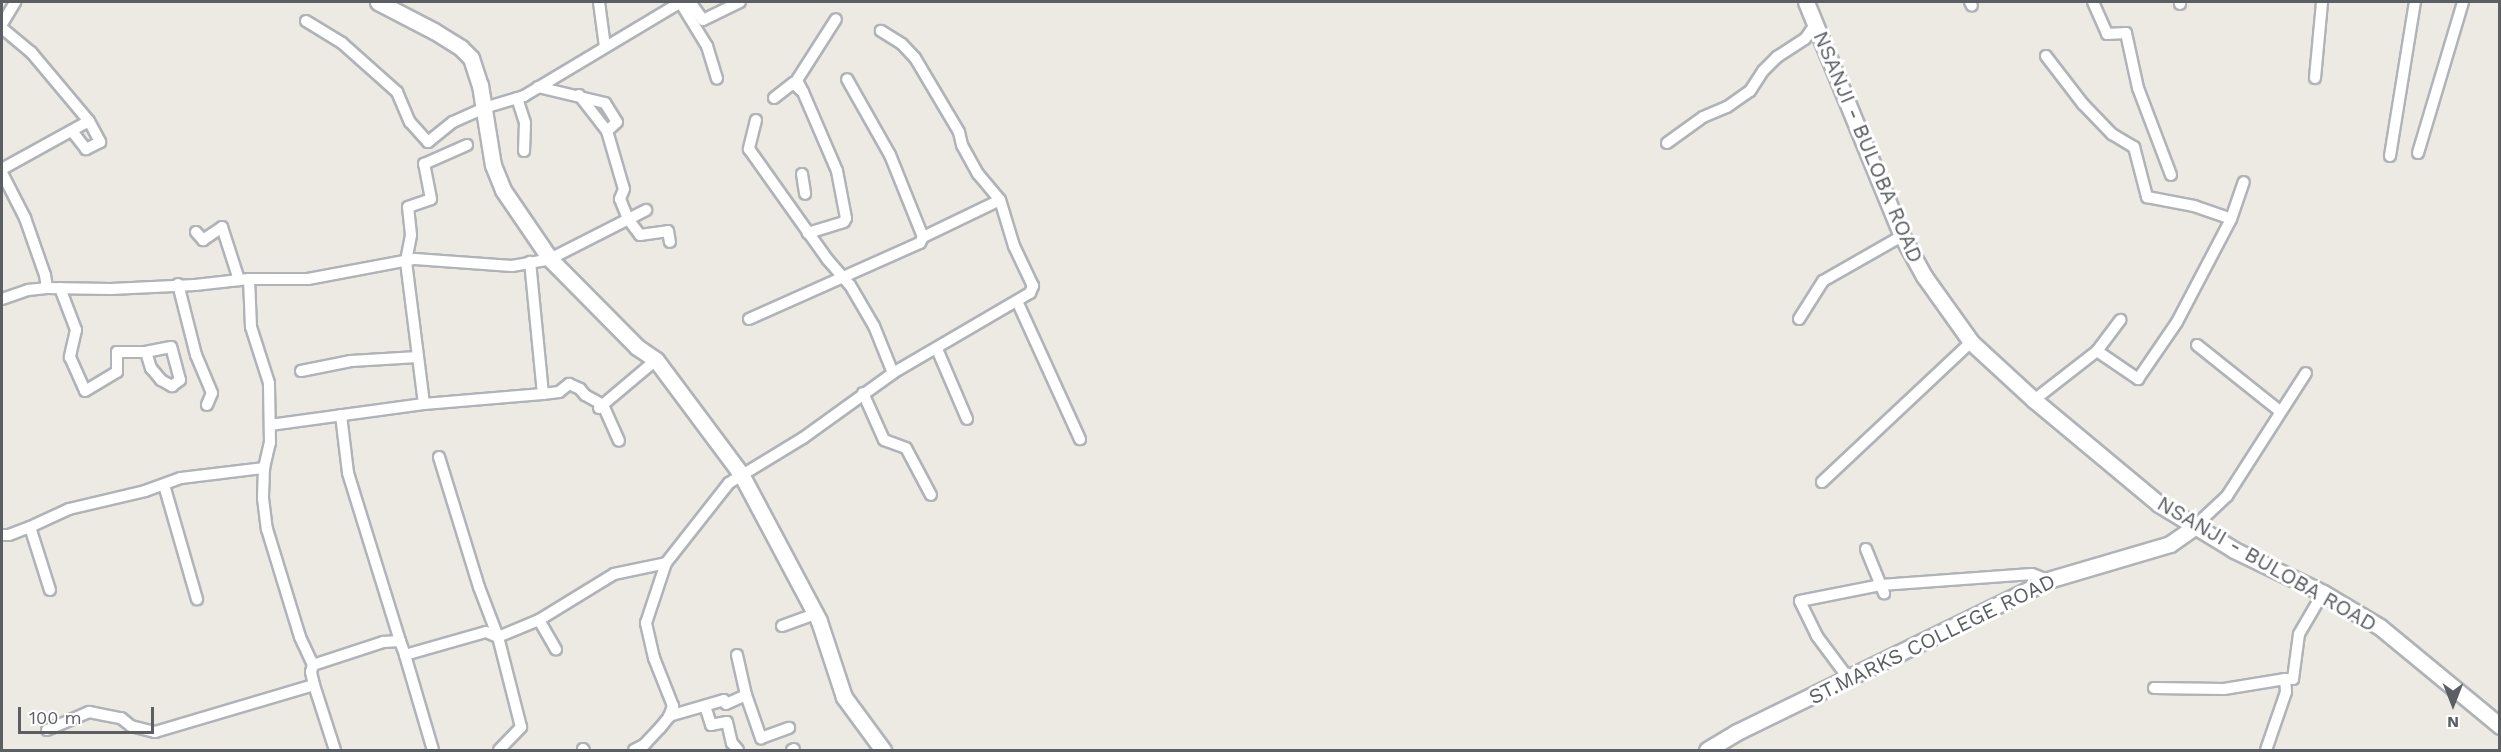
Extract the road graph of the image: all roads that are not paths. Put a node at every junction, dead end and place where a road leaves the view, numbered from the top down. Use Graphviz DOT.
graph roads {
  1 [pos="15,2"];
  2 [pos="378,2"];
  3 [pos="599,2"];
  4 [pos="680,2"];
  5 [pos="690,2"];
  6 [pos="740,2"];
  7 [pos="1806,2"];
  8 [pos="2093,2"];
  9 [pos="2322,2"];
  10 [pos="2415,2"];
  11 [pos="2463,2"];
  12 [pos="667,5"];
  13 [pos="836,19"];
  14 [pos="306,21"];
  15 [pos="1816,23"];
  16 [pos="2,26"];
  17 [pos="881,31"];
  18 [pos="605,47"];
  19 [pos="2046,56"];
  20 [pos="717,78"];
  21 [pos="2315,78"];
  22 [pos="847,79"];
  23 [pos="538,87"];
  24 [pos="803,92"];
  25 [pos="517,98"];
  26 [pos="774,98"];
  27 [pos="484,108"];
  28 [pos="756,120"];
  29 [pos="89,121"];
  30 [pos="72,130"];
  31 [pos="1666,143"];
  32 [pos="467,145"];
  33 [pos="524,151"];
  34 [pos="2418,153"];
  35 [pos="2390,156"];
  36 [pos="2,171"];
  37 [pos="802,174"];
  38 [pos="2171,175"];
  39 [pos="2244,182"];
  40 [pos="805,194"];
  41 [pos="1000,200"];
  42 [pos="646,210"];
  43 [pos="628,219"];
  44 [pos="2231,219"];
  45 [pos="196,232"];
  46 [pos="808,233"];
  47 [pos="1902,236"];
  48 [pos="923,237"];
  49 [pos="670,242"];
  50 [pos="550,259"];
  51 [pos="406,261"];
  52 [pos="530,262"];
  53 [pos="842,277"];
  54 [pos="244,280"];
  55 [pos="178,284"];
  56 [pos="47,288"];
  57 [pos="60,288"];
  58 [pos="2,299"];
  59 [pos="1017,301"];
  60 [pos="1799,319"];
  61 [pos="748,320"];
  62 [pos="2120,320"];
  63 [pos="1971,342"];
  64 [pos="2197,345"];
  65 [pos="937,349"];
  66 [pos="2097,351"];
  67 [pos="146,352"];
  68 [pos="418,357"];
  69 [pos="656,360"];
  70 [pos="301,371"];
  71 [pos="893,373"];
  72 [pos="2306,373"];
  73 [pos="863,393"];
  74 [pos="543,394"];
  75 [pos="2034,400"];
  76 [pos="424,404"];
  77 [pos="207,405"];
  78 [pos="601,406"];
  79 [pos="2282,411"];
  80 [pos="341,415"];
  81 [pos="967,419"];
  82 [pos="270,425"];
  83 [pos="1080,439"];
  84 [pos="619,441"];
  85 [pos="439,457"];
  86 [pos="264,468"];
  87 [pos="741,474"];
  88 [pos="1822,482"];
  89 [pos="164,484"];
  90 [pos="931,495"];
  91 [pos="2194,527"];
  92 [pos="30,528"];
  93 [pos="2,535"];
  94 [pos="1866,549"];
  95 [pos="666,564"];
  96 [pos="2048,580"];
  97 [pos="1882,589"];
  98 [pos="51,590"];
  99 [pos="2323,593"];
  100 [pos="197,599"];
  101 [pos="815,614"];
  102 [pos="539,620"];
  103 [pos="782,626"];
  104 [pos="498,637"];
  105 [pos="400,641"];
  106 [pos="556,649"];
  107 [pos="405,655"];
  108 [pos="736,655"];
  109 [pos="313,665"];
  110 [pos="1849,679"];
  111 [pos="2285,679"];
  112 [pos="314,685"];
  113 [pos="2154,688"];
  114 [pos="746,695"];
  115 [pos="705,706"];
  116 [pos="669,716"];
  117 [pos="2499,726"];
  118 [pos="789,728"];
  119 [pos="47,730"];
  120 [pos="643,749"];
  121 [pos="335,750"];
  122 [pos="433,750"];
  123 [pos="499,750"];
  124 [pos="738,750"];
  125 [pos="884,750"];
  126 [pos="1707,750"];
  127 [pos="2266,750"];
  1 -- 16 [label="street"];
  2 -- 27 [label="main road"];
  3 -- 18 [label="street"];
  4 -- 12 [label="street"];
  4 -- 20 [label="street"];
  5 -- 6 [label="street"];
  7 -- 15 [label="main road, NSANJI - BULOBA ROAD"];
  8 -- 38 [label="street"];
  9 -- 21 [label="street"];
  10 -- 35 [label="street"];
  11 -- 34 [label="street"];
  12 -- 18 [label="street"];
  13 -- 24 [label="street"];
  14 -- 27 [label="street"];
  15 -- 31 [label="street"];
  15 -- 47 [label="main road, NSANJI - BULOBA ROAD"];
  16 -- 29 [label="street"];
  17 -- 41 [label="street"];
  18 -- 23 [label="street"];
  19 -- 44 [label="street"];
  22 -- 48 [label="street"];
  23 -- 25 [label="street"];
  23 -- 43 [label="street"];
  24 -- 26 [label="street"];
  24 -- 46 [label="street"];
  25 -- 27 [label="street"];
  25 -- 33 [label="street"];
  27 -- 50 [label="main road"];
  28 -- 46 [label="street"];
  29 -- 30 [label="street"];
  29 -- 30 [label="street"];
  30 -- 36 [label="street"];
  32 -- 51 [label="street"];
  36 -- 56 [label="street"];
  37 -- 40 [label="street"];
  39 -- 44 [label="street"];
  41 -- 48 [label="street"];
  41 -- 59 [label="street"];
  42 -- 43 [label="street"];
  43 -- 49 [label="street"];
  43 -- 50 [label="street"];
  44 -- 66 [label="street"];
  45 -- 54 [label="street"];
  46 -- 53 [label="street"];
  47 -- 60 [label="street"];
  47 -- 63 [label="main road, NSANJI - BULOBA ROAD"];
  48 -- 53 [label="street"];
  50 -- 52 [label="street"];
  50 -- 69 [label="main road"];
  51 -- 52 [label="street"];
  51 -- 54 [label="street"];
  51 -- 68 [label="street"];
  52 -- 74 [label="street"];
  53 -- 61 [label="street"];
  53 -- 71 [label="street"];
  54 -- 55 [label="street"];
  54 -- 82 [label="street"];
  55 -- 57 [label="street"];
  55 -- 77 [label="street"];
  56 -- 57 [label="street"];
  56 -- 58 [label="street"];
  57 -- 67 [label="street"];
  59 -- 65 [label="street"];
  59 -- 83 [label="street"];
  62 -- 66 [label="street"];
  63 -- 75 [label="main road, NSANJI - BULOBA ROAD"];
  63 -- 88 [label="street"];
  64 -- 79 [label="street"];
  65 -- 71 [label="street"];
  65 -- 81 [label="street"];
  66 -- 75 [label="street"];
  68 -- 70 [label="street"];
  68 -- 76 [label="street"];
  69 -- 78 [label="street"];
  69 -- 87 [label="main road"];
  71 -- 73 [label="street"];
  72 -- 79 [label="street"];
  73 -- 87 [label="street"];
  73 -- 90 [label="street"];
  74 -- 76 [label="street"];
  74 -- 78 [label="street"];
  75 -- 91 [label="main road, NSANJI - BULOBA ROAD"];
  76 -- 80 [label="street"];
  78 -- 84 [label="street"];
  79 -- 91 [label="street"];
  80 -- 82 [label="street"];
  80 -- 105 [label="street"];
  82 -- 86 [label="street"];
  85 -- 104 [label="street"];
  86 -- 89 [label="street"];
  86 -- 109 [label="street"];
  87 -- 95 [label="street"];
  87 -- 101 [label="main road"];
  89 -- 92 [label="street"];
  89 -- 100 [label="street"];
  91 -- 96 [label="main road, ST.MARKS COLLEGE ROAD"];
  91 -- 99 [label="main road, NSANJI - BULOBA ROAD"];
  92 -- 93 [label="street"];
  92 -- 98 [label="street"];
  94 -- 97 [label="street"];
  95 -- 102 [label="street"];
  95 -- 116 [label="street"];
  96 -- 97 [label="street"];
  96 -- 110 [label="main road, ST.MARKS COLLEGE ROAD"];
  97 -- 110 [label="street"];
  99 -- 111 [label="street"];
  99 -- 117 [label="main road, NSANJI - BULOBA ROAD"];
  101 -- 103 [label="street"];
  101 -- 125 [label="main road"];
  102 -- 104 [label="street"];
  102 -- 106 [label="street"];
  104 -- 107 [label="street"];
  104 -- 123 [label="street"];
  105 -- 107 [label="street"];
  105 -- 109 [label="street"];
  107 -- 122 [label="street"];
  108 -- 114 [label="street"];
  109 -- 112 [label="street"];
  110 -- 126 [label="main road, ST.MARKS COLLEGE ROAD"];
  111 -- 113 [label="street"];
  111 -- 127 [label="street"];
  112 -- 119 [label="street"];
  112 -- 121 [label="street"];
  114 -- 115 [label="street"];
  114 -- 118 [label="street"];
  115 -- 116 [label="street"];
  115 -- 124 [label="street"];
  116 -- 120 [label="street"];
}
